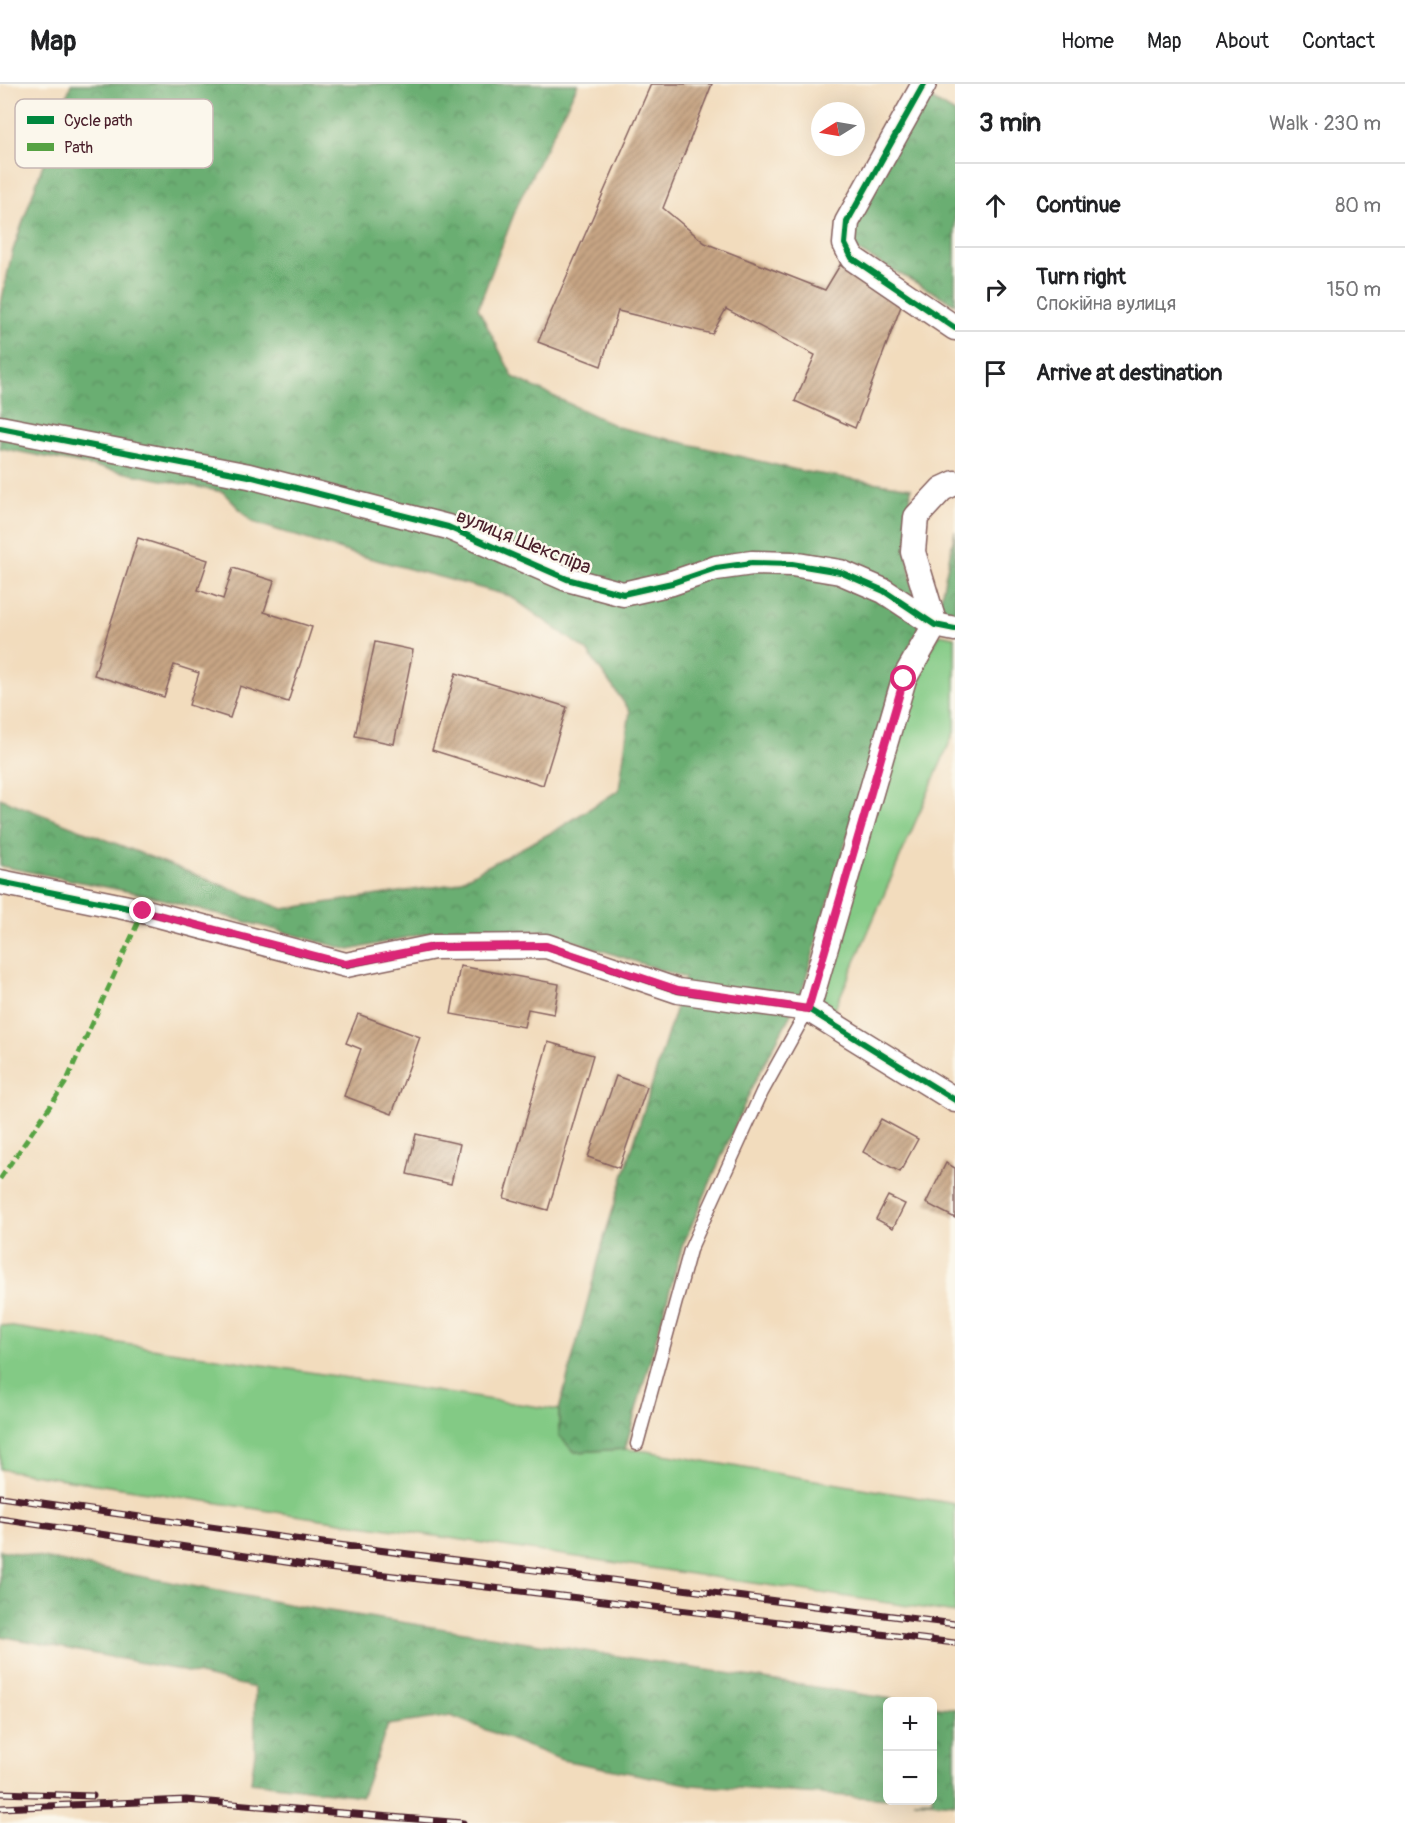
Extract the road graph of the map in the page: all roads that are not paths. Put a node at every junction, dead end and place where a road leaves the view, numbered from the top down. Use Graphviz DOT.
graph roads {
  1 [pos="924,84"];
  2 [pos="955,328"];
  3 [pos="0,428"];
  4 [pos="955,483"];
  5 [pos="945,627"];
  6 [pos="0,882"];
  7 [pos="808,1009"];
  8 [pos="955,1100"];
  9 [pos="637,1444"];
  1 -- 2 [label="street"];
  3 -- 5 [label="street, вулиця Шекспіра"];
  4 -- 5 [label="street"];
  5 -- 7 [label="street"];
  6 -- 7 [label="street"];
  7 -- 8 [label="street"];
  7 -- 9 [label="lane"];
}
